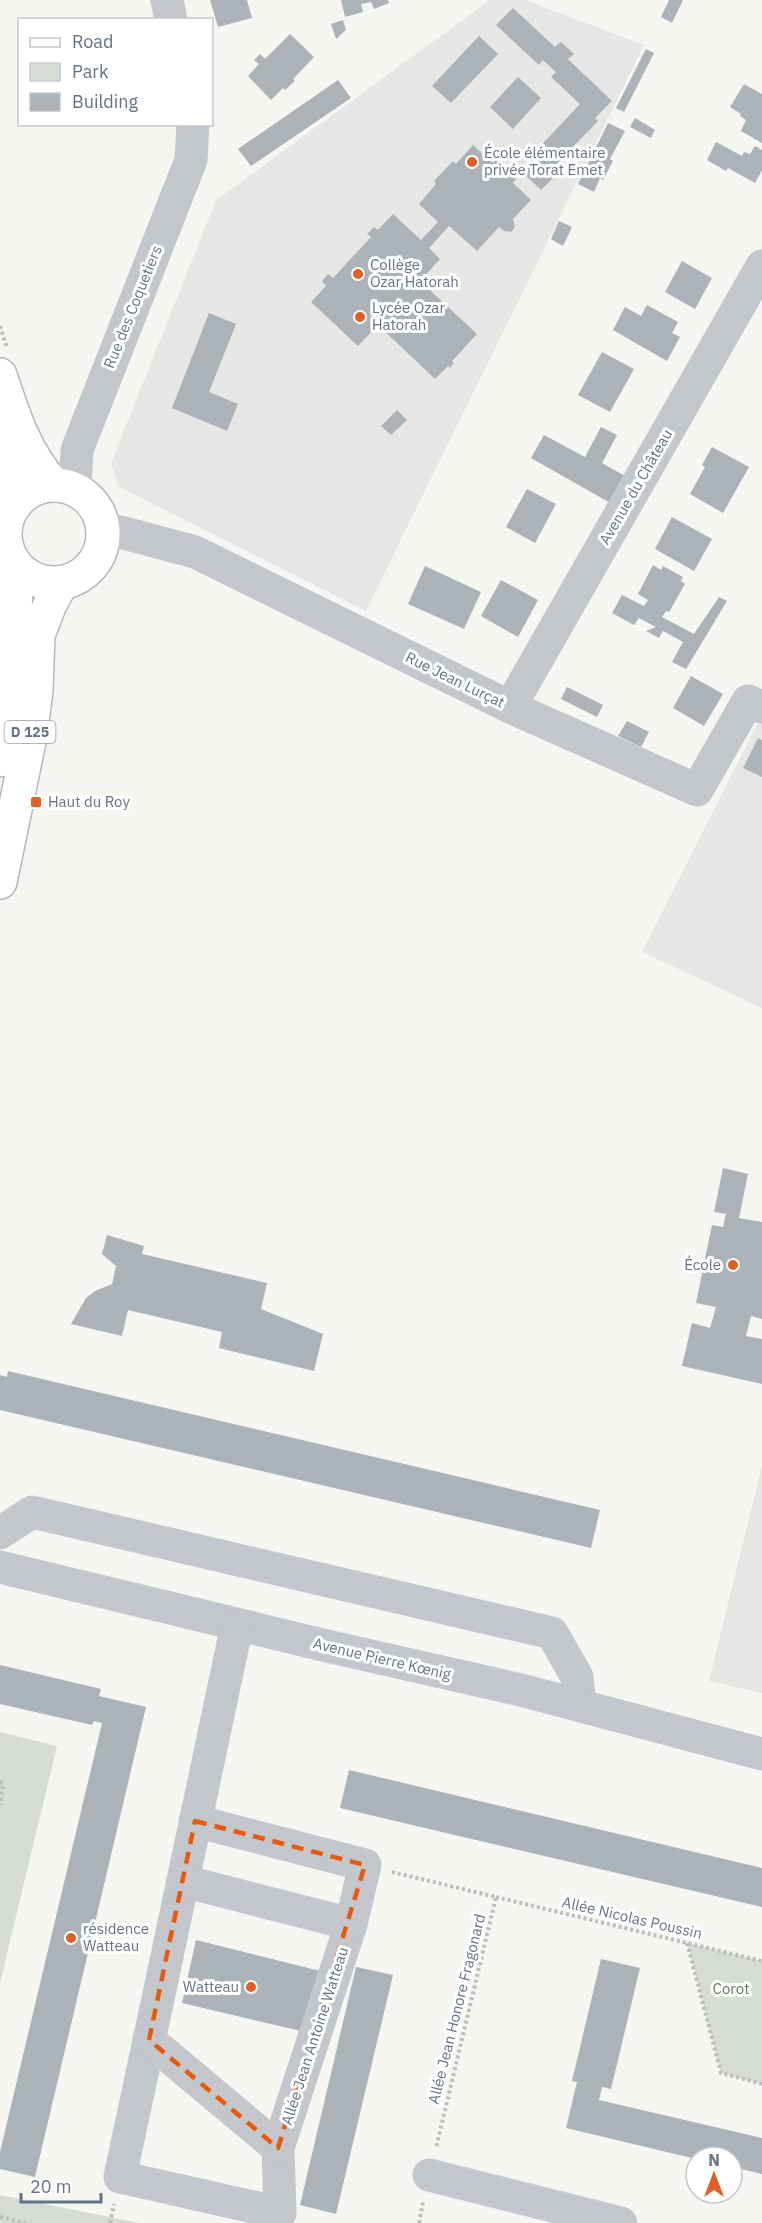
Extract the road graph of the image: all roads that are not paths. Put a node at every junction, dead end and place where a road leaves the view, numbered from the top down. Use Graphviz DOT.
graph roads {
  1 [pos="167,0"];
  2 [pos="171,18"];
  3 [pos="193,126"];
  4 [pos="762,266"];
  5 [pos="0,375"];
  6 [pos="0,429"];
  7 [pos="64,488"];
  8 [pos="15,505"];
  9 [pos="104,530"];
  10 [pos="11,560"];
  11 [pos="61,584"];
  12 [pos="510,707"];
  13 [pos="762,707"];
  14 [pos="0,760"];
  15 [pos="0,882"];
  16 [pos="0,1533"];
  17 [pos="0,1567"];
  18 [pos="237,1625"];
  19 [pos="580,1705"];
  20 [pos="762,1754"];
  21 [pos="195,1821"];
  22 [pos="183,1881"];
  23 [pos="351,1924"];
  24 [pos="149,2040"];
  25 [pos="278,2148"];
  26 [pos="429,2175"];
  27 [pos="621,2223"];
  1 -- 2 [label="street"];
  3 -- 7 [label="street, Rue des Coquetiers"];
  4 -- 12 [label="street, Avenue du Château"];
  5 -- 7 [label="main road"];
  6 -- 8 [label="main road"];
  7 -- 8 [label="main road"];
  7 -- 9 [label="main road"];
  8 -- 10 [label="main road"];
  9 -- 11 [label="main road"];
  9 -- 12 [label="street, Rue Jean Lurçat"];
  10 -- 11 [label="main road"];
  10 -- 14 [label="main road"];
  11 -- 15 [label="main road, D 125"];
  12 -- 13 [label="street, Rue Jean Lurçat"];
  16 -- 19 [label="street"];
  17 -- 18 [label="street, Avenue Pierre Kœnig"];
  18 -- 19 [label="street, Avenue Pierre Kœnig"];
  18 -- 21 [label="street, Allée Jean Antoine Watteau"];
  19 -- 20 [label="street, Avenue Pierre Kœnig"];
  21 -- 22 [label="street, Allée Jean Antoine Watteau"];
  21 -- 23 [label="street, Allée Jean Antoine Watteau"];
  22 -- 23 [label="street"];
  22 -- 24 [label="street, Allée Jean Antoine Watteau"];
  23 -- 25 [label="street, Allée Jean Antoine Watteau"];
  24 -- 25 [label="street, Allée Jean Antoine Watteau"];
  24 -- 25 [label="street, Allée Jean Antoine Watteau"];
  26 -- 27 [label="street"];
}
